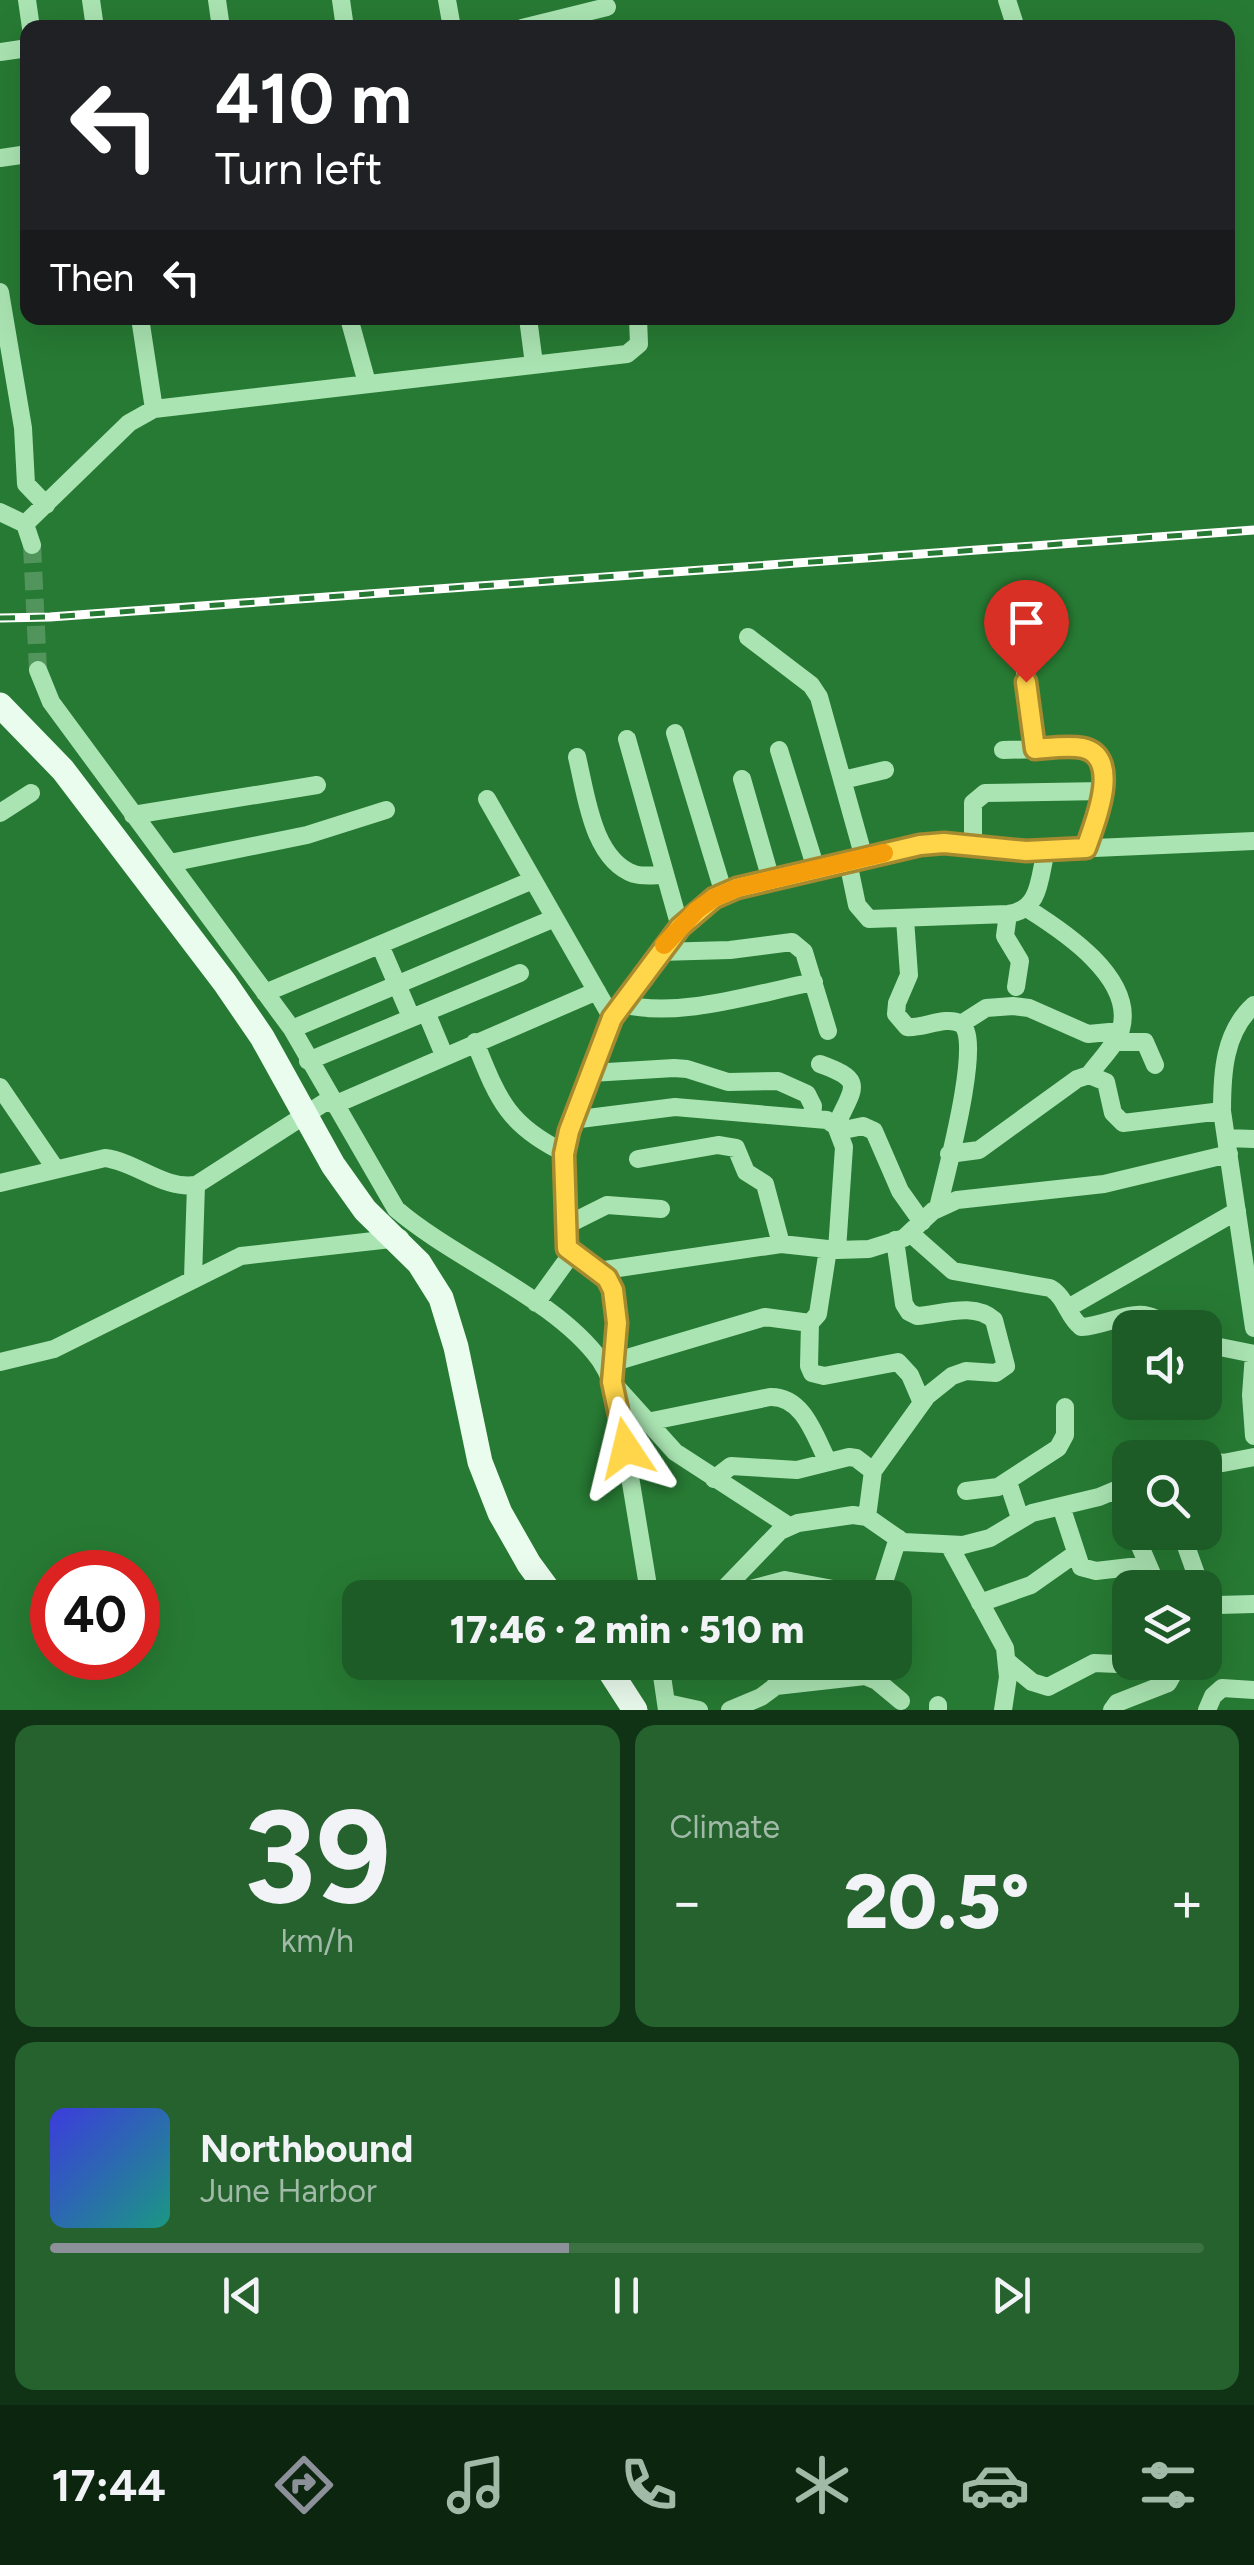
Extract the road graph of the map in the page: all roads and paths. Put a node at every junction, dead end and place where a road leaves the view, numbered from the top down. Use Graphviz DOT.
graph roads {
  1 [pos="607,3"];
  2 [pos="549,20"];
  3 [pos="0,292"];
  4 [pos="141,325"];
  5 [pos="352,325"];
  6 [pos="529,325"];
  7 [pos="639,325"];
  8 [pos="534,364"];
  9 [pos="367,383"];
  10 [pos="154,409"];
  11 [pos="46,505"];
  12 [pos="0,512"];
  13 [pos="25,524"];
  14 [pos="32,545"];
  15 [pos="748,637"];
  16 [pos="1022,648"];
  17 [pos="38,670"];
  18 [pos="0,705"];
  19 [pos="675,733"];
  20 [pos="627,739"];
  21 [pos="1035,749"];
  22 [pos="779,750"];
  23 [pos="1003,750"];
  24 [pos="577,756"];
  25 [pos="886,770"];
  26 [pos="742,779"];
  27 [pos="843,780"];
  28 [pos="317,785"];
  29 [pos="1104,791"];
  30 [pos="31,793"];
  31 [pos="486,799"];
  32 [pos="386,810"];
  33 [pos="0,813"];
  34 [pos="133,815"];
  35 [pos="1254,841"];
  36 [pos="973,846"];
  37 [pos="1086,848"];
  38 [pos="1046,850"];
  39 [pos="856,860"];
  40 [pos="170,863"];
  41 [pos="816,869"];
  42 [pos="666,875"];
  43 [pos="533,880"];
  44 [pos="771,880"];
  45 [pos="724,894"];
  46 [pos="1028,908"];
  47 [pos="1008,914"];
  48 [pos="555,918"];
  49 [pos="905,919"];
  50 [pos="680,927"];
  51 [pos="380,944"];
  52 [pos="659,952"];
  53 [pos="520,972"];
  54 [pos="814,982"];
  55 [pos="396,984"];
  56 [pos="1016,987"];
  57 [pos="597,991"];
  58 [pos="265,992"];
  59 [pos="1254,1006"];
  60 [pos="617,1011"];
  61 [pos="418,1014"];
  62 [pos="961,1024"];
  63 [pos="292,1029"];
  64 [pos="828,1030"];
  65 [pos="1117,1036"];
  66 [pos="475,1042"];
  67 [pos="444,1055"];
  68 [pos="308,1061"];
  69 [pos="820,1064"];
  70 [pos="1155,1065"];
  71 [pos="591,1072"];
  72 [pos="1089,1075"];
  73 [pos="0,1086"];
  74 [pos="332,1102"];
  75 [pos="728,1111"];
  76 [pos="1222,1111"];
  77 [pos="812,1118"];
  78 [pos="572,1120"];
  79 [pos="838,1129"];
  80 [pos="1254,1139"];
  81 [pos="718,1145"];
  82 [pos="1228,1146"];
  83 [pos="564,1154"];
  84 [pos="949,1154"];
  85 [pos="638,1159"];
  86 [pos="55,1168"];
  87 [pos="0,1183"];
  88 [pos="196,1185"];
  89 [pos="661,1208"];
  90 [pos="938,1208"];
  91 [pos="1237,1211"];
  92 [pos="566,1225"];
  93 [pos="909,1232"];
  94 [pos="430,1235"];
  95 [pos="781,1244"];
  96 [pos="567,1248"];
  97 [pos="832,1249"];
  98 [pos="598,1272"];
  99 [pos="194,1278"];
  100 [pos="536,1303"];
  101 [pos="1068,1308"];
  102 [pos="1112,1320"];
  103 [pos="810,1323"];
  104 [pos="1254,1328"];
  105 [pos="1222,1347"];
  106 [pos="1254,1354"];
  107 [pos="0,1362"];
  108 [pos="614,1362"];
  109 [pos="612,1382"];
  110 [pos="922,1403"];
  111 [pos="1065,1407"];
  112 [pos="647,1422"];
  113 [pos="1254,1436"];
  114 [pos="1254,1457"];
  115 [pos="828,1462"];
  116 [pos="1222,1463"];
  117 [pos="873,1471"];
  118 [pos="714,1479"];
  119 [pos="1008,1482"];
  120 [pos="966,1491"];
  121 [pos="1112,1491"];
  122 [pos="1061,1506"];
  123 [pos="868,1517"];
  124 [pos="1020,1518"];
  125 [pos="789,1526"];
  126 [pos="898,1538"];
  127 [pos="949,1545"];
  128 [pos="1141,1550"];
  129 [pos="1075,1554"];
  130 [pos="1147,1565"];
  131 [pos="1149,1570"];
  132 [pos="540,1580"];
  133 [pos="647,1580"];
  134 [pos="743,1580"];
  135 [pos="885,1580"];
  136 [pos="980,1603"];
  137 [pos="1254,1604"];
  138 [pos="1222,1606"];
  139 [pos="1008,1662"];
  140 [pos="616,1680"];
  141 [pos="663,1680"];
  142 [pos="777,1680"];
  143 [pos="776,1686"];
  144 [pos="1254,1690"];
  145 [pos="901,1701"];
  146 [pos="667,1706"];
  147 [pos="635,1710"];
  148 [pos="699,1710"];
  149 [pos="730,1710"];
  150 [pos="1003,1710"];
  151 [pos="1112,1710"];
  152 [pos="1207,1710"];
  1 -- 2 [label="street"];
  3 -- 11 [label="street"];
  4 -- 10 [label="street"];
  5 -- 9 [label="street"];
  6 -- 8 [label="street"];
  7 -- 8 [label="street"];
  8 -- 9 [label="street"];
  9 -- 10 [label="street"];
  10 -- 11 [label="street"];
  11 -- 13 [label="street"];
  12 -- 13 [label="street"];
  13 -- 14 [label="street"];
  15 -- 27 [label="street"];
  16 -- 21 [label="street"];
  17 -- 34 [label="street"];
  18 -- 132 [label="main road, bridge"];
  19 -- 45 [label="street"];
  20 -- 42 [label="street"];
  21 -- 23 [label="street"];
  21 -- 29 [label="street"];
  22 -- 41 [label="street"];
  24 -- 42 [label="street"];
  25 -- 27 [label="street"];
  26 -- 44 [label="street"];
  27 -- 39 [label="street"];
  28 -- 34 [label="street"];
  29 -- 36 [label="street"];
  29 -- 37 [label="street"];
  30 -- 33 [label="street"];
  31 -- 43 [label="street"];
  32 -- 40 [label="street"];
  34 -- 40 [label="street"];
  35 -- 37 [label="street"];
  36 -- 38 [label="street"];
  36 -- 39 [label="street"];
  37 -- 38 [label="street"];
  38 -- 46 [label="street"];
  39 -- 41 [label="street"];
  39 -- 49 [label="street"];
  40 -- 58 [label="street"];
  41 -- 44 [label="street"];
  42 -- 50 [label="street"];
  43 -- 48 [label="street"];
  43 -- 51 [label="street"];
  44 -- 45 [label="street"];
  45 -- 50 [label="street"];
  46 -- 47 [label="street"];
  46 -- 65 [label="street"];
  47 -- 49 [label="street"];
  47 -- 56 [label="street"];
  48 -- 55 [label="street"];
  48 -- 57 [label="street"];
  49 -- 62 [label="street"];
  50 -- 52 [label="street"];
  51 -- 55 [label="street"];
  51 -- 58 [label="street"];
  52 -- 54 [label="street"];
  52 -- 60 [label="street"];
  53 -- 61 [label="street"];
  54 -- 60 [label="street"];
  54 -- 64 [label="street"];
  55 -- 61 [label="street"];
  55 -- 63 [label="street"];
  57 -- 60 [label="street"];
  57 -- 66 [label="street"];
  58 -- 63 [label="street"];
  59 -- 76 [label="street"];
  60 -- 71 [label="street"];
  61 -- 67 [label="street"];
  61 -- 68 [label="street"];
  62 -- 65 [label="street"];
  62 -- 84 [label="street"];
  63 -- 68 [label="street"];
  65 -- 70 [label="street"];
  65 -- 72 [label="street"];
  66 -- 67 [label="street"];
  66 -- 83 [label="street"];
  67 -- 74 [label="street"];
  68 -- 74 [label="street"];
  69 -- 79 [label="street"];
  71 -- 77 [label="street"];
  71 -- 78 [label="street"];
  72 -- 76 [label="street"];
  72 -- 84 [label="street"];
  73 -- 86 [label="street"];
  74 -- 88 [label="street"];
  74 -- 94 [label="street"];
  75 -- 77 [label="street"];
  75 -- 78 [label="street"];
  75 -- 81 [label="street"];
  76 -- 82 [label="street"];
  77 -- 79 [label="street"];
  78 -- 83 [label="street"];
  79 -- 93 [label="street"];
  79 -- 97 [label="street"];
  80 -- 82 [label="street"];
  81 -- 85 [label="street"];
  81 -- 95 [label="street"];
  82 -- 90 [label="street"];
  82 -- 91 [label="street"];
  83 -- 92 [label="street"];
  84 -- 90 [label="street"];
  86 -- 87 [label="street"];
  86 -- 88 [label="street"];
  88 -- 99 [label="street"];
  89 -- 92 [label="street"];
  90 -- 93 [label="street"];
  91 -- 101 [label="street"];
  91 -- 104 [label="street"];
  92 -- 96 [label="street"];
  93 -- 97 [label="street"];
  93 -- 101 [label="street"];
  93 -- 110 [label="street"];
  94 -- 99 [label="street"];
  94 -- 100 [label="street"];
  95 -- 97 [label="street"];
  95 -- 98 [label="street"];
  96 -- 98 [label="street"];
  96 -- 100 [label="street"];
  97 -- 103 [label="street"];
  98 -- 108 [label="street"];
  99 -- 107 [label="street"];
  100 -- 109 [label="street"];
  101 -- 102 [label="street"];
  103 -- 108 [label="street"];
  103 -- 110 [label="street"];
  105 -- 106 [label="street"];
  106 -- 113 [label="street"];
  108 -- 109 [label="street"];
  109 -- 112 [label="street"];
  109 -- 133 [label="street"];
  110 -- 117 [label="street"];
  111 -- 119 [label="street"];
  112 -- 115 [label="street"];
  112 -- 118 [label="street"];
  114 -- 116 [label="street"];
  115 -- 117 [label="street"];
  115 -- 118 [label="street"];
  117 -- 123 [label="street"];
  118 -- 125 [label="street"];
  119 -- 120 [label="street"];
  119 -- 124 [label="street"];
  121 -- 122 [label="street"];
  122 -- 124 [label="street"];
  122 -- 129 [label="street"];
  123 -- 125 [label="street"];
  123 -- 126 [label="street"];
  124 -- 127 [label="street"];
  125 -- 134 [label="street"];
  126 -- 127 [label="street"];
  126 -- 135 [label="street"];
  127 -- 136 [label="street"];
  128 -- 130 [label="street"];
  129 -- 130 [label="street"];
  129 -- 136 [label="street"];
  130 -- 131 [label="street"];
  136 -- 139 [label="street"];
  137 -- 138 [label="street"];
  139 -- 150 [label="street"];
  139 -- 151 [label="street"];
  140 -- 147 [label="main road"];
  141 -- 146 [label="street"];
  142 -- 143 [label="street"];
  143 -- 145 [label="street"];
  143 -- 149 [label="street"];
  144 -- 152 [label="street"];
  146 -- 148 [label="street"];
}
